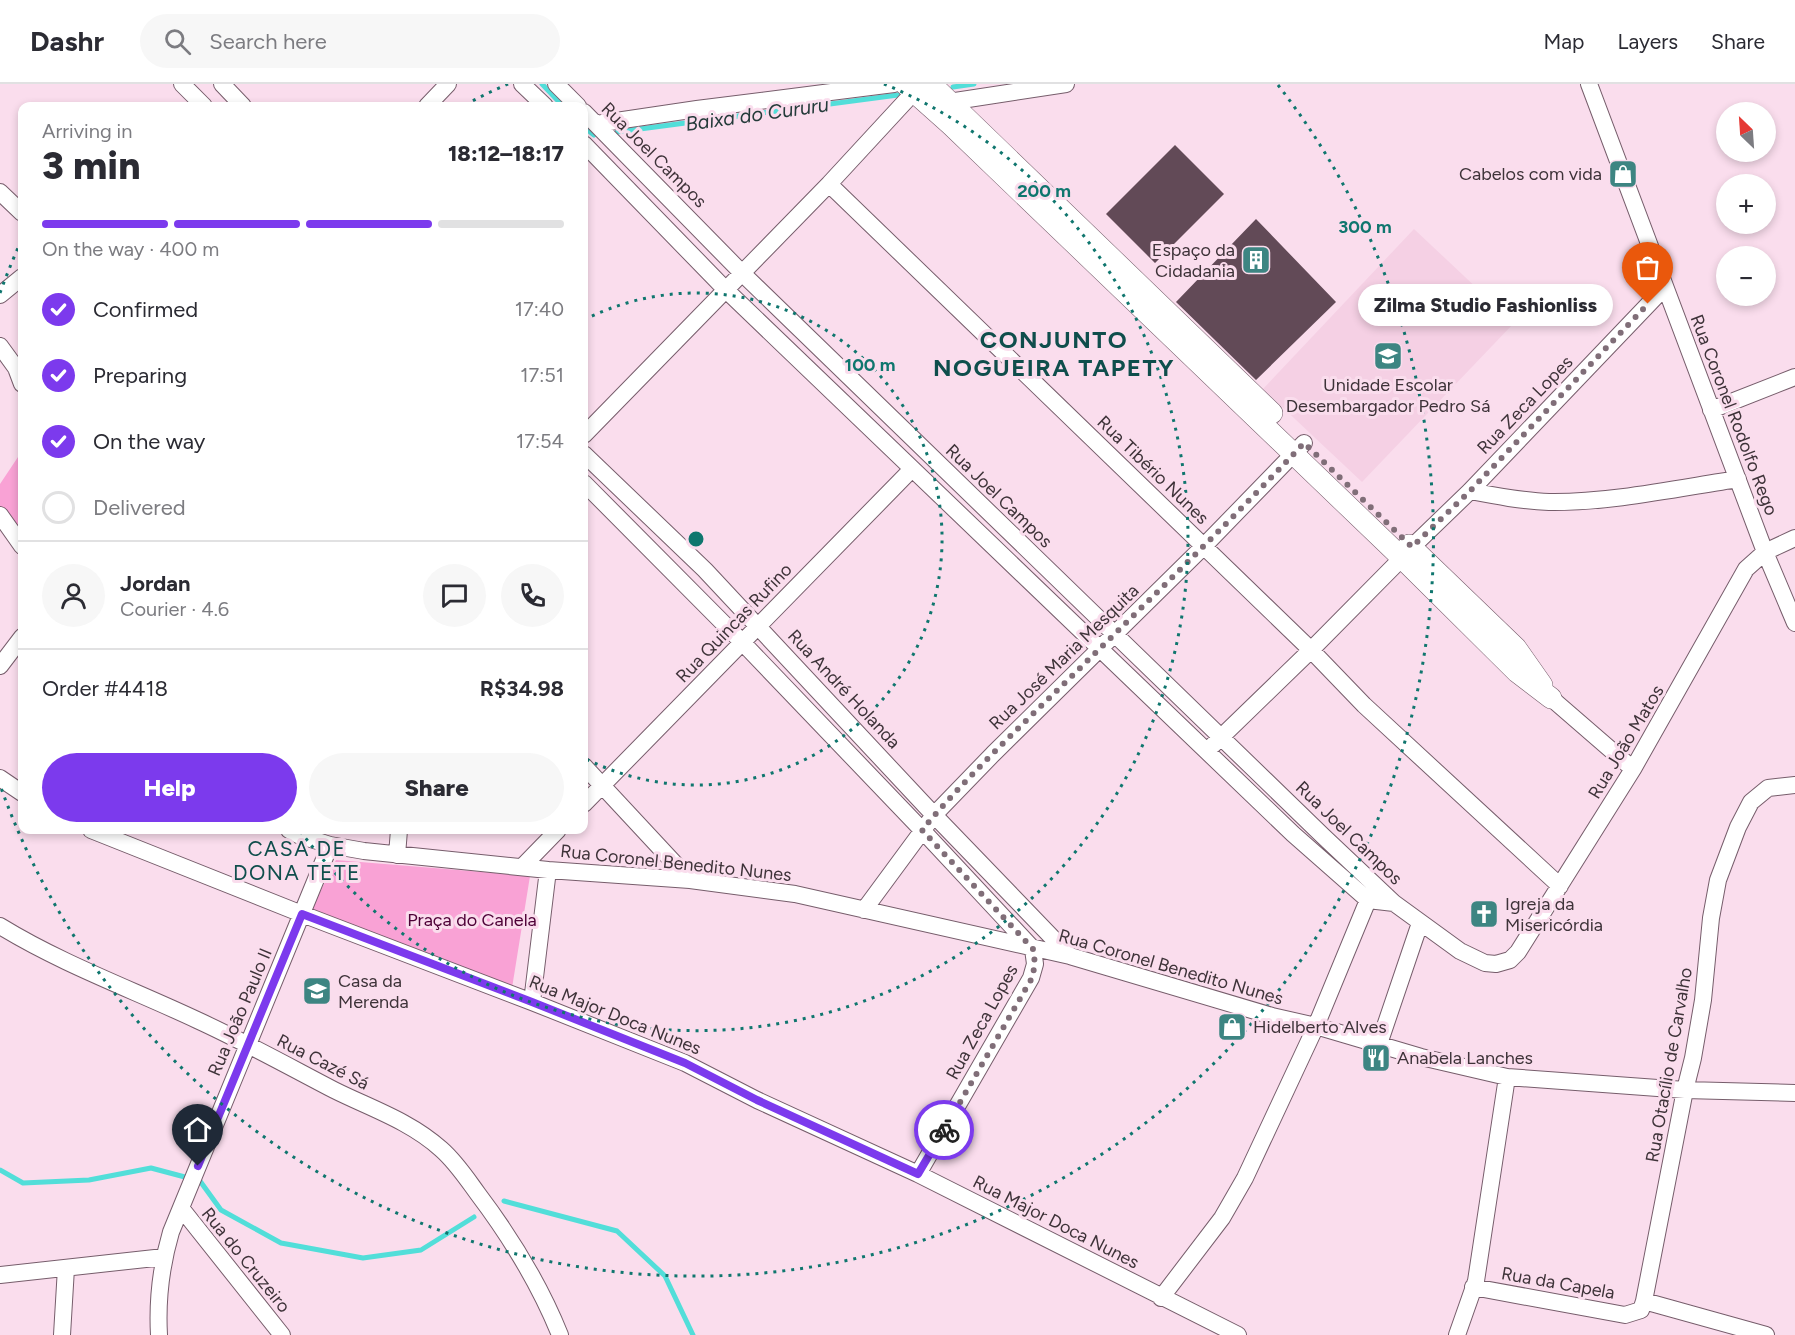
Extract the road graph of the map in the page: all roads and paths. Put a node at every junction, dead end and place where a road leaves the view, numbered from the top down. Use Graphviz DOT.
graph roads {
  1 [pos="182,84"];
  2 [pos="222,84"];
  3 [pos="448,84"];
  4 [pos="522,84"];
  5 [pos="556,84"];
  6 [pos="894,84"];
  7 [pos="1066,84"];
  8 [pos="1589,84"];
  9 [pos="926,92"];
  10 [pos="200,102"];
  11 [pos="239,102"];
  12 [pos="431,102"];
  13 [pos="541,102"];
  14 [pos="574,102"];
  15 [pos="588,116"];
  16 [pos="596,124"];
  17 [pos="617,145"];
  18 [pos="588,148"];
  19 [pos="598,157"];
  20 [pos="829,184"];
  21 [pos="0,192"];
  22 [pos="18,209"];
  23 [pos="742,273"];
  24 [pos="18,281"];
  25 [pos="1665,287"];
  26 [pos="726,290"];
  27 [pos="0,295"];
  28 [pos="0,345"];
  29 [pos="18,373"];
  30 [pos="1795,377"];
  31 [pos="1711,410"];
  32 [pos="588,431"];
  33 [pos="1299,448"];
  34 [pos="588,458"];
  35 [pos="912,469"];
  36 [pos="1738,479"];
  37 [pos="588,487"];
  38 [pos="1470,491"];
  39 [pos="0,515"];
  40 [pos="1795,538"];
  41 [pos="18,540"];
  42 [pos="1204,546"];
  43 [pos="1407,552"];
  44 [pos="1765,552"];
  45 [pos="1795,623"];
  46 [pos="758,626"];
  47 [pos="1114,635"];
  48 [pos="18,642"];
  49 [pos="742,642"];
  50 [pos="1100,649"];
  51 [pos="1311,650"];
  52 [pos="0,666"];
  53 [pos="1551,698"];
  54 [pos="1221,737"];
  55 [pos="1206,752"];
  56 [pos="1633,769"];
  57 [pos="588,770"];
  58 [pos="0,778"];
  59 [pos="602,785"];
  60 [pos="1787,786"];
  61 [pos="18,790"];
  62 [pos="588,800"];
  63 [pos="934,815"];
  64 [pos="922,830"];
  65 [pos="101,834"];
  66 [pos="296,834"];
  67 [pos="399,834"];
  68 [pos="554,834"];
  69 [pos="330,845"];
  70 [pos="397,855"];
  71 [pos="522,867"];
  72 [pos="549,870"];
  73 [pos="690,880"];
  74 [pos="1560,886"];
  75 [pos="1372,893"];
  76 [pos="864,910"];
  77 [pos="302,914"];
  78 [pos="1420,923"];
  79 [pos="0,926"];
  80 [pos="1033,949"];
  81 [pos="1518,952"];
  82 [pos="1070,956"];
  83 [pos="532,1002"];
  84 [pos="1316,1026"];
  85 [pos="1379,1044"];
  86 [pos="247,1045"];
  87 [pos="1508,1077"];
  88 [pos="1685,1090"];
  89 [pos="1795,1093"];
  90 [pos="918,1174"];
  91 [pos="183,1203"];
  92 [pos="164,1257"];
  93 [pos="66,1268"];
  94 [pos="0,1275"];
  95 [pos="1473,1287"];
  96 [pos="1161,1298"];
  97 [pos="1644,1301"];
  98 [pos="62,1335"];
  99 [pos="159,1335"];
  100 [pos="282,1335"];
  101 [pos="560,1335"];
  102 [pos="1238,1335"];
  103 [pos="1457,1335"];
  104 [pos="1766,1335"];
  1 -- 10 [label="street"];
  2 -- 11 [label="street"];
  3 -- 12 [label="street"];
  4 -- 13 [label="street"];
  5 -- 14 [label="street, Rua Joel Campos"];
  6 -- 16 [label="street"];
  7 -- 9 [label="street"];
  8 -- 25 [label="street, Rua Coronel Rodolfo Rego"];
  9 -- 20 [label="street"];
  9 -- 33 [label="main road"];
  15 -- 16 [label="street, Rua Joel Campos"];
  16 -- 17 [label="street, Rua Joel Campos"];
  17 -- 19 [label="street"];
  17 -- 23 [label="street, Rua Joel Campos"];
  18 -- 19 [label="street, Rua Joel Campos"];
  19 -- 26 [label="street, Rua Joel Campos"];
  20 -- 23 [label="street"];
  20 -- 42 [label="street, Rua Tibério Nunes"];
  21 -- 22 [label="street"];
  23 -- 26 [label="street"];
  23 -- 47 [label="street, Rua Joel Campos"];
  24 -- 27 [label="street"];
  25 -- 31 [label="street, Rua Coronel Rodolfo Rego"];
  25 -- 38 [label="street, Rua Zeca Lopes"];
  26 -- 32 [label="street"];
  26 -- 35 [label="street, Rua Joel Campos"];
  28 -- 29 [label="street"];
  30 -- 31 [label="street"];
  31 -- 36 [label="street, Rua Coronel Rodolfo Rego"];
  33 -- 42 [label="street, Rua José Maria Mesquita"];
  33 -- 43 [label="main road"];
  34 -- 46 [label="street, Rua André Holanda"];
  35 -- 46 [label="street, Rua Quincas Rufino"];
  35 -- 50 [label="street, Rua Joel Campos"];
  36 -- 38 [label="street"];
  36 -- 44 [label="street, Rua Coronel Rodolfo Rego"];
  37 -- 49 [label="street"];
  38 -- 43 [label="street, Rua Zeca Lopes"];
  39 -- 41 [label="street"];
  40 -- 44 [label="street, Rua João Matos"];
  42 -- 47 [label="street, Rua José Maria Mesquita"];
  42 -- 51 [label="street, Rua Tibério Nunes"];
  43 -- 51 [label="street, Rua Zeca Lopes"];
  43 -- 53 [label="main road"];
  44 -- 45 [label="street, Rua Coronel Rodolfo Rego"];
  44 -- 56 [label="street, Rua João Matos"];
  46 -- 49 [label="street, Rua Quincas Rufino"];
  46 -- 63 [label="street, Rua André Holanda"];
  47 -- 50 [label="street, Rua José Maria Mesquita"];
  47 -- 54 [label="street, Rua Joel Campos"];
  48 -- 52 [label="street"];
  49 -- 59 [label="street, Rua Quincas Rufino"];
  49 -- 64 [label="street"];
  50 -- 55 [label="street, Rua Joel Campos"];
  50 -- 63 [label="street, Rua José Maria Mesquita"];
  51 -- 54 [label="street, Rua Zeca Lopes"];
  51 -- 74 [label="street, Rua Tibério Nunes"];
  53 -- 56 [label="street"];
  54 -- 55 [label="street, Rua Zeca Lopes"];
  54 -- 75 [label="street, Rua Joel Campos"];
  55 -- 75 [label="street, Rua Joel Campos"];
  56 -- 74 [label="street, Rua João Matos"];
  57 -- 59 [label="street"];
  58 -- 61 [label="street"];
  59 -- 62 [label="street, Rua Quincas Rufino"];
  59 -- 73 [label="street"];
  60 -- 88 [label="street, Rua Otacílio de Carvalho"];
  63 -- 64 [label="street, Rua José Maria Mesquita"];
  63 -- 82 [label="street, Rua André Holanda"];
  64 -- 76 [label="street, Rua José Maria Mesquita"];
  64 -- 80 [label="street"];
  65 -- 77 [label="street, Rua Major Doca Nunes"];
  66 -- 69 [label="street, Rua Coronel Benedito Nunes"];
  67 -- 70 [label="street"];
  68 -- 71 [label="street"];
  69 -- 70 [label="street, Rua Coronel Benedito Nunes"];
  69 -- 77 [label="street, Rua João Paulo II"];
  70 -- 71 [label="street, Rua Coronel Benedito Nunes"];
  71 -- 72 [label="street, Rua Coronel Benedito Nunes"];
  72 -- 73 [label="street, Rua Coronel Benedito Nunes"];
  72 -- 83 [label="street"];
  73 -- 76 [label="street, Rua Coronel Benedito Nunes"];
  74 -- 81 [label="street, Rua João Matos"];
  75 -- 78 [label="street, Rua Joel Campos"];
  75 -- 84 [label="street"];
  76 -- 80 [label="street, Rua Coronel Benedito Nunes"];
  77 -- 83 [label="street, Rua Major Doca Nunes"];
  77 -- 86 [label="street, Rua João Paulo II"];
  78 -- 81 [label="street, Rua Joel Campos"];
  78 -- 85 [label="street"];
  79 -- 86 [label="street, Rua Cazé Sá"];
  80 -- 82 [label="street, Rua Coronel Benedito Nunes"];
  80 -- 90 [label="street, Rua Zeca Lopes"];
  82 -- 84 [label="street, Rua Coronel Benedito Nunes"];
  83 -- 90 [label="street, Rua Major Doca Nunes"];
  84 -- 85 [label="street, Rua Coronel Benedito Nunes"];
  84 -- 96 [label="street"];
  85 -- 87 [label="street, Rua Coronel Benedito Nunes"];
  86 -- 91 [label="street, Rua João Paulo II"];
  86 -- 101 [label="street, Rua Cazé Sá"];
  87 -- 88 [label="street, Rua Coronel Benedito Nunes"];
  87 -- 95 [label="street"];
  88 -- 89 [label="street, Rua Coronel Benedito Nunes"];
  88 -- 97 [label="street, Rua Otacílio de Carvalho"];
  90 -- 96 [label="street, Rua Major Doca Nunes"];
  91 -- 92 [label="street, Rua João Paulo II"];
  91 -- 100 [label="street, Rua do Cruzeiro"];
  92 -- 93 [label="street"];
  92 -- 99 [label="street, Rua João Paulo II"];
  93 -- 94 [label="street"];
  93 -- 98 [label="street"];
  95 -- 97 [label="street, Rua da Capela"];
  95 -- 103 [label="street"];
  96 -- 102 [label="street, Rua Major Doca Nunes"];
  97 -- 104 [label="street"];
}
